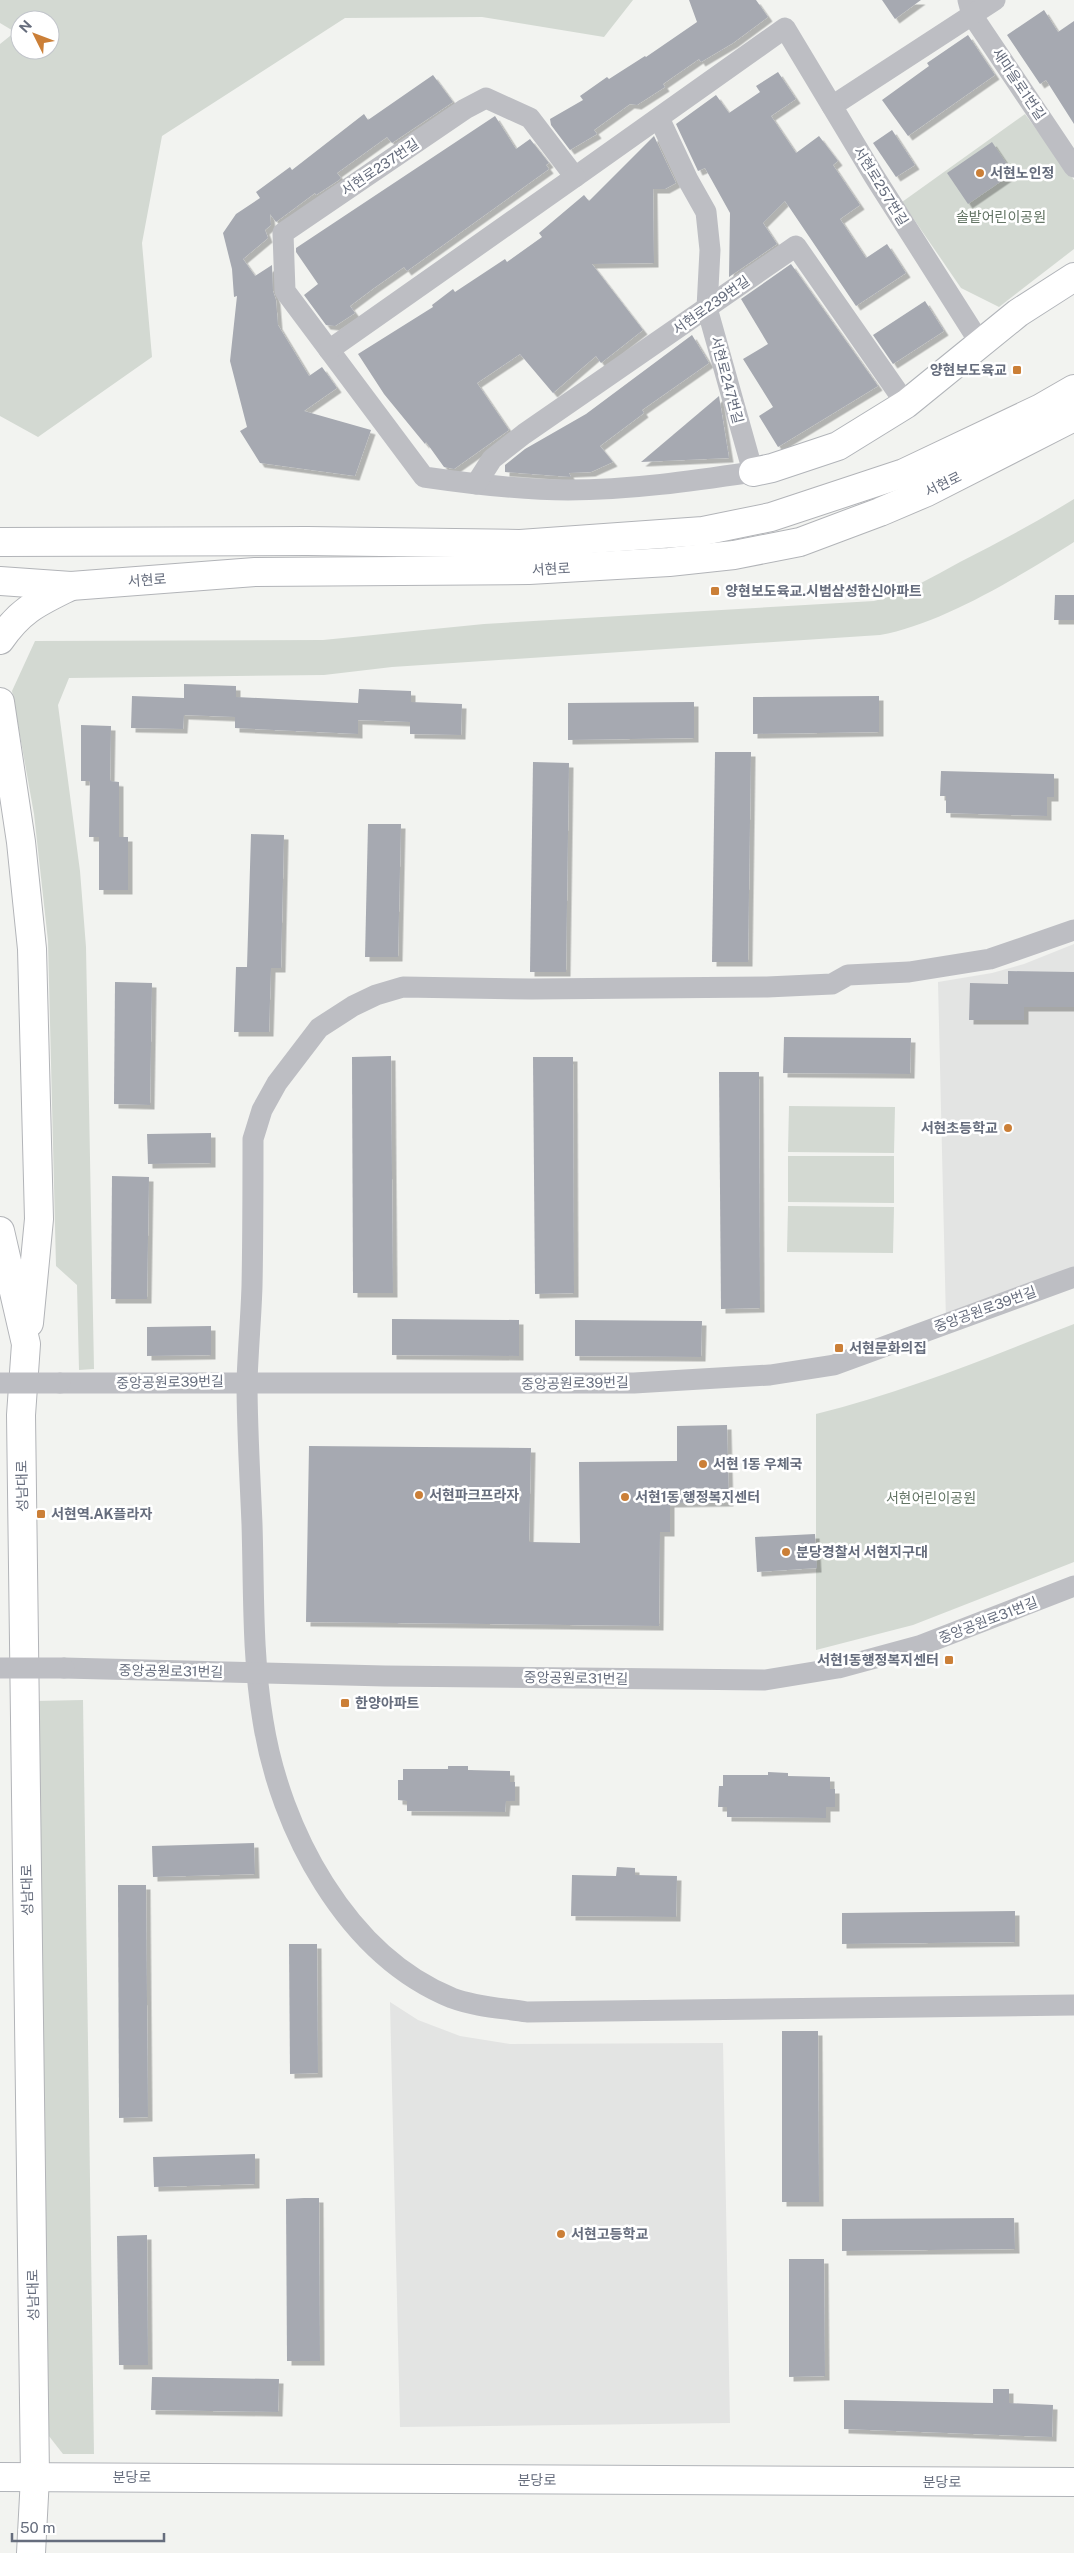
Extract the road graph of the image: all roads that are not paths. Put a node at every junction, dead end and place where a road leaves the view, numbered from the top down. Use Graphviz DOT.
graph roads {
  1 [pos="995,0"];
  2 [pos="970,7"];
  3 [pos="832,106"];
  4 [pos="659,118"];
  5 [pos="1074,167"];
  6 [pos="575,177"];
  7 [pos="1074,277"];
  8 [pos="707,308"];
  9 [pos="980,343"];
  10 [pos="329,350"];
  11 [pos="1074,389"];
  12 [pos="906,404"];
  13 [pos="1074,417"];
  14 [pos="753,472"];
  15 [pos="476,484"];
  16 [pos="0,523"];
  17 [pos="52,541"];
  18 [pos="0,542"];
  19 [pos="0,582"];
  20 [pos="72,586"];
  21 [pos="0,640"];
  22 [pos="0,704"];
  23 [pos="1074,930"];
  24 [pos="0,1231"];
  25 [pos="1074,1277"];
  26 [pos="26,1344"];
  27 [pos="248,1381"];
  28 [pos="0,1383"];
  29 [pos="1074,1586"];
  30 [pos="0,1668"];
  31 [pos="257,1673"];
  32 [pos="1074,2005"];
  33 [pos="0,2477"];
  34 [pos="35,2477"];
  35 [pos="1074,2482"];
  36 [pos="32,2553"];
  1 -- 2 [label="street"];
  2 -- 3 [label="street"];
  2 -- 5 [label="street, 새마을로1번길"];
  3 -- 4 [label="street, 서현로257번길"];
  3 -- 9 [label="street, 서현로257번길"];
  4 -- 6 [label="street"];
  4 -- 8 [label="street, 서현로247번길"];
  6 -- 10 [label="street"];
  6 -- 10 [label="street, 서현로237번길"];
  7 -- 9 [label="main road"];
  8 -- 12 [label="street, 서현로239번길"];
  8 -- 14 [label="street, 서현로247번길"];
  8 -- 15 [label="street, 서현로239번길"];
  9 -- 12 [label="main road"];
  10 -- 15 [label="street, 서현로237번길"];
  11 -- 17 [label="main road, 서현로"];
  12 -- 14 [label="main road"];
  13 -- 20 [label="main road, 서현로"];
  14 -- 15 [label="street"];
  16 -- 17 [label="main road"];
  17 -- 18 [label="main road, 서현로"];
  19 -- 20 [label="main road, 서현로"];
  20 -- 21 [label="main road"];
  22 -- 26 [label="main road"];
  23 -- 27 [label="street"];
  24 -- 26 [label="main road, 성남대로"];
  25 -- 27 [label="street, 중앙공원로39번길"];
  26 -- 34 [label="main road, 성남대로"];
  27 -- 28 [label="street, 중앙공원로39번길, bridge"];
  27 -- 31 [label="street"];
  29 -- 31 [label="street, 중앙공원로31번길"];
  30 -- 31 [label="street, 중앙공원로31번길, bridge"];
  31 -- 32 [label="street"];
  33 -- 34 [label="main road, 분당로"];
  34 -- 35 [label="main road, 분당로"];
  34 -- 36 [label="main road, 성남대로"];
}
